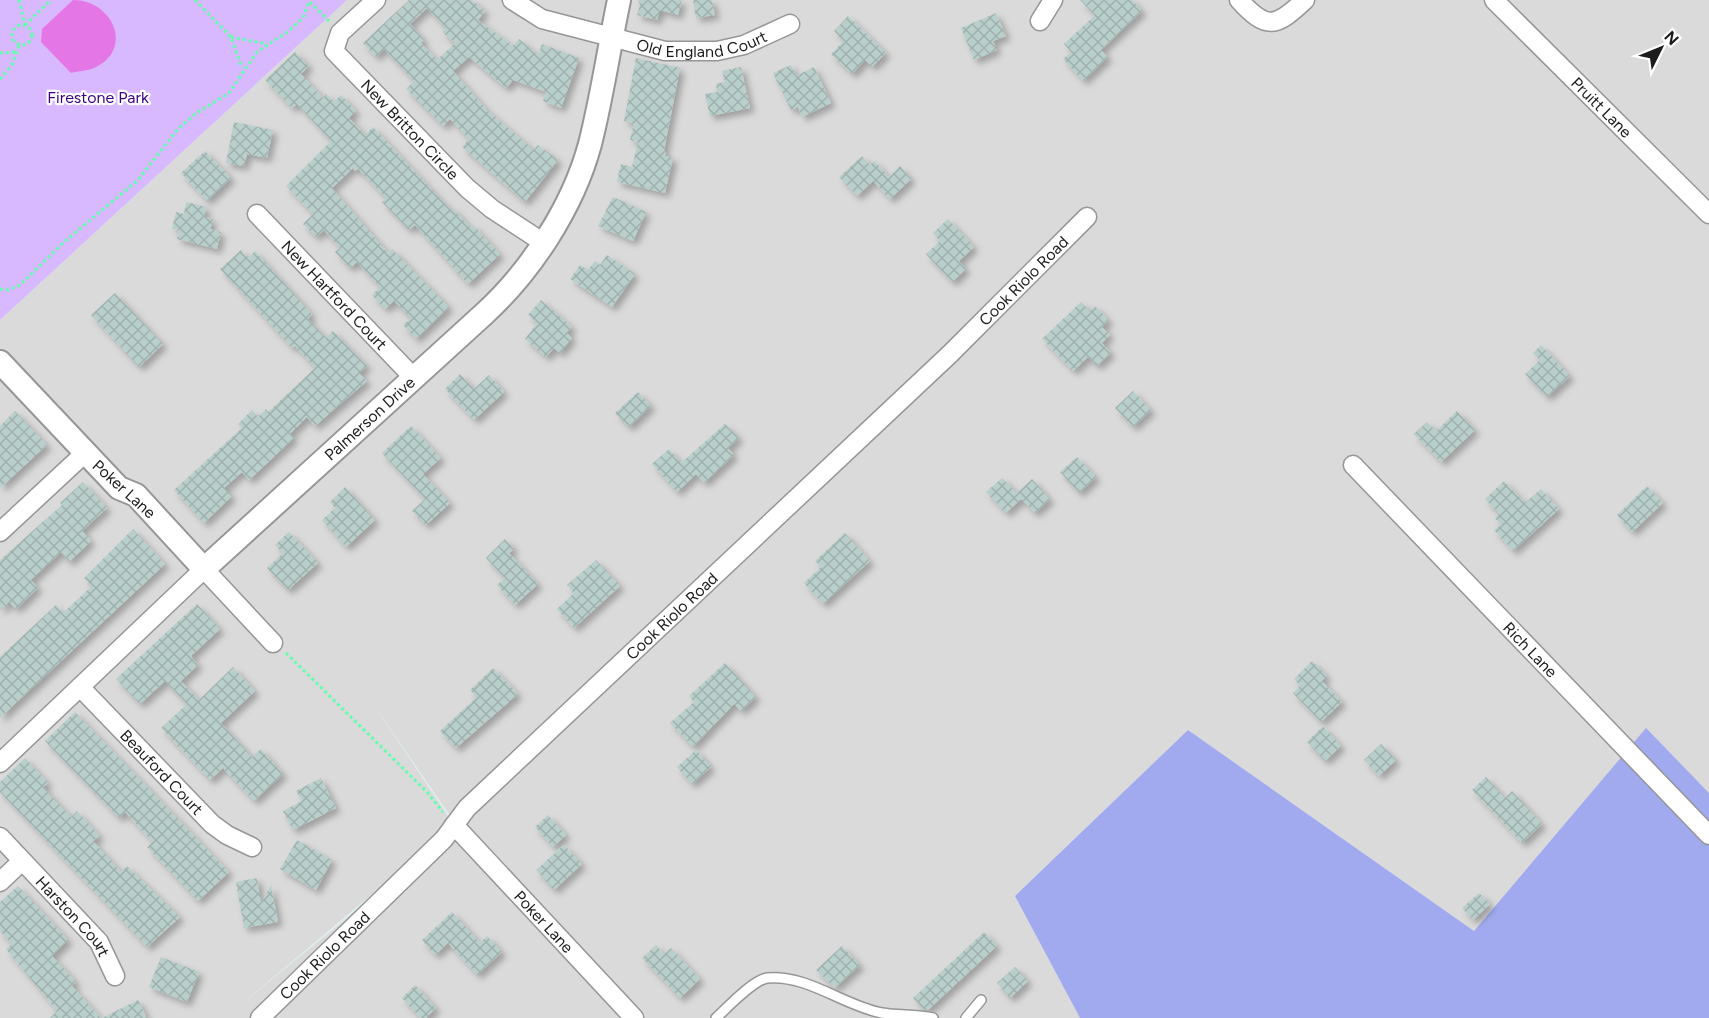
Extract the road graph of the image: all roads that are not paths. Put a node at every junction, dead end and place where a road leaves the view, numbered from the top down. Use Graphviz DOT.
graph roads {
  1 [pos="376,0"];
  2 [pos="512,0"];
  3 [pos="619,0"];
  4 [pos="1053,0"];
  5 [pos="1239,0"];
  6 [pos="1305,0"];
  7 [pos="1494,0"];
  8 [pos="1040,21"];
  9 [pos="790,24"];
  10 [pos="612,35"];
  11 [pos="257,214"];
  12 [pos="1709,214"];
  13 [pos="1087,217"];
  14 [pos="544,243"];
  15 [pos="0,362"];
  16 [pos="413,377"];
  17 [pos="84,453"];
  18 [pos="1353,465"];
  19 [pos="0,532"];
  20 [pos="204,569"];
  21 [pos="273,642"];
  22 [pos="80,687"];
  23 [pos="0,763"];
  24 [pos="454,825"];
  25 [pos="1709,835"];
  26 [pos="0,837"];
  27 [pos="252,847"];
  28 [pos="22,861"];
  29 [pos="0,882"];
  30 [pos="115,976"];
  31 [pos="981,1000"];
  32 [pos="260,1018"];
  33 [pos="634,1018"];
  34 [pos="716,1018"];
  35 [pos="933,1018"];
  36 [pos="966,1018"];
  1 -- 14 [label="street, New Britton Circle"];
  2 -- 10 [label="street"];
  3 -- 10 [label="street, Palmerson Drive"];
  4 -- 8 [label="street"];
  5 -- 6 [label="street"];
  7 -- 12 [label="street, Pruitt Lane"];
  9 -- 10 [label="street, Old England Court"];
  10 -- 14 [label="street, Palmerson Drive"];
  11 -- 16 [label="street, New Hartford Court"];
  13 -- 24 [label="street, Cook Riolo Road"];
  14 -- 16 [label="street, Palmerson Drive"];
  15 -- 17 [label="street, Poker Lane"];
  16 -- 20 [label="street, Palmerson Drive"];
  17 -- 19 [label="street"];
  17 -- 20 [label="street, Poker Lane"];
  18 -- 25 [label="street, Rich Lane"];
  20 -- 21 [label="street, Poker Lane"];
  20 -- 22 [label="street, Palmerson Drive"];
  22 -- 23 [label="street, Palmerson Drive"];
  22 -- 27 [label="street, Beauford Court"];
  24 -- 32 [label="street, Cook Riolo Road"];
  24 -- 33 [label="street, Poker Lane"];
  26 -- 28 [label="street, Harston Court"];
  28 -- 29 [label="street"];
  28 -- 30 [label="street, Harston Court"];
  31 -- 36 [label="lane"];
  34 -- 35 [label="lane"];
}
